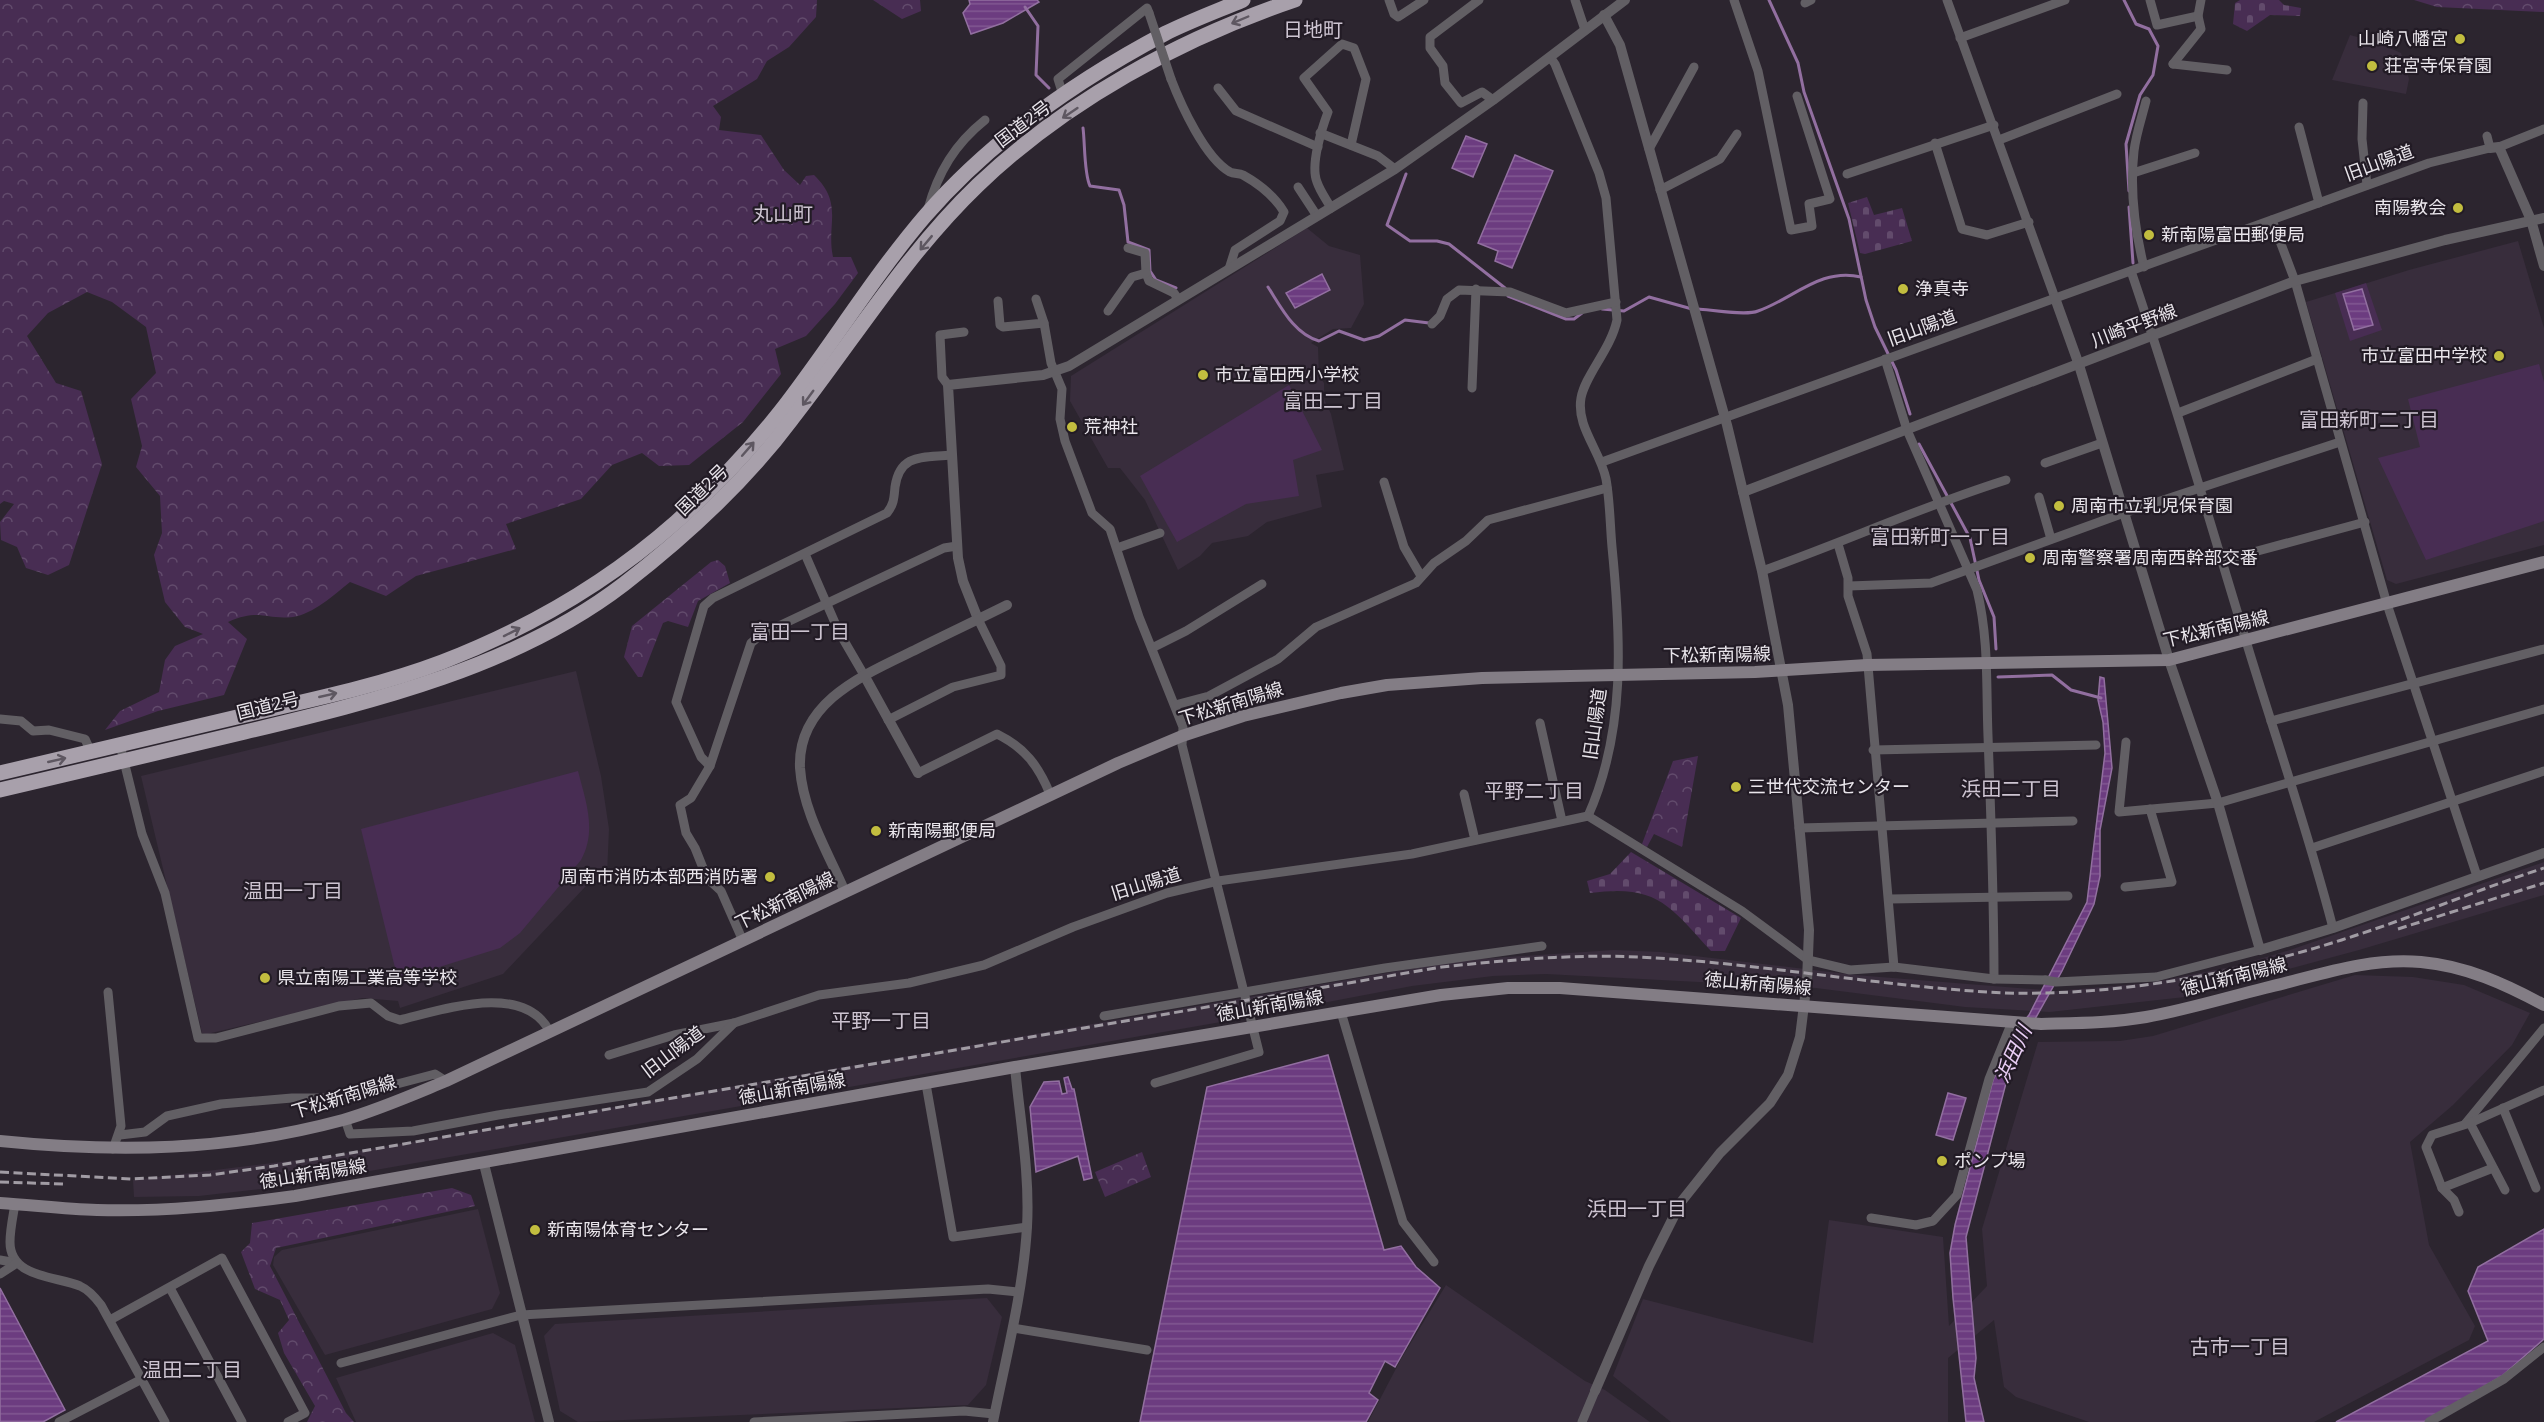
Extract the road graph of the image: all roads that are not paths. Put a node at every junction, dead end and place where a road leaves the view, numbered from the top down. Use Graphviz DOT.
graph roads {
  1 [pos="1242,0"];
  2 [pos="1295,0"];
  3 [pos="1389,0"];
  4 [pos="1424,0"];
  5 [pos="1479,0"];
  6 [pos="1575,0"];
  7 [pos="1625,0"];
  8 [pos="1734,0"];
  9 [pos="1947,0"];
  10 [pos="2063,0"];
  11 [pos="2150,0"];
  12 [pos="2201,0"];
  13 [pos="1604,15"];
  14 [pos="2198,16"];
  15 [pos="1585,30"];
  16 [pos="1960,38"];
  17 [pos="1550,57"];
  18 [pos="1694,67"];
  19 [pos="2228,70"];
  20 [pos="1218,87"];
  21 [pos="2117,94"];
  22 [pos="1064,95"];
  23 [pos="1797,96"];
  24 [pos="1493,100"];
  25 [pos="2146,100"];
  26 [pos="2363,103"];
  27 [pos="985,120"];
  28 [pos="1994,125"];
  29 [pos="2299,127"];
  30 [pos="2544,129"];
  31 [pos="1320,133"];
  32 [pos="1737,134"];
  33 [pos="1999,140"];
  34 [pos="1935,143"];
  35 [pos="2492,144"];
  36 [pos="1351,145"];
  37 [pos="1318,147"];
  38 [pos="1649,149"];
  39 [pos="2195,153"];
  40 [pos="1395,169"];
  41 [pos="2133,173"];
  42 [pos="1847,174"];
  43 [pos="2367,185"];
  44 [pos="1298,187"];
  45 [pos="1660,190"];
  46 [pos="2319,203"];
  47 [pos="1331,207"];
  48 [pos="927,214"];
  49 [pos="1317,216"];
  50 [pos="2544,218"];
  51 [pos="2272,220"];
  52 [pos="2531,220"];
  53 [pos="2029,222"];
  54 [pos="1128,248"];
  55 [pos="2544,266"];
  56 [pos="2144,267"];
  57 [pos="1229,269"];
  58 [pos="2131,271"];
  59 [pos="1146,273"];
  60 [pos="2295,281"];
  61 [pos="1476,289"];
  62 [pos="2055,298"];
  63 [pos="1036,299"];
  64 [pos="1178,299"];
  65 [pos="998,301"];
  66 [pos="1616,302"];
  67 [pos="1108,311"];
  68 [pos="1044,323"];
  69 [pos="1432,324"];
  70 [pos="964,332"];
  71 [pos="2153,336"];
  72 [pos="1885,359"];
  73 [pos="2318,359"];
  74 [pos="2079,365"];
  75 [pos="1057,372"];
  76 [pos="948,385"];
  77 [pos="1472,388"];
  78 [pos="2178,413"];
  79 [pos="1725,418"];
  80 [pos="1907,430"];
  81 [pos="2340,442"];
  82 [pos="2102,443"];
  83 [pos="951,456"];
  84 [pos="1602,462"];
  85 [pos="2045,463"];
  86 [pos="2006,480"];
  87 [pos="1384,482"];
  88 [pos="1607,488"];
  89 [pos="2200,488"];
  90 [pos="1743,492"];
  91 [pos="2039,497"];
  92 [pos="1940,501"];
  93 [pos="2124,513"];
  94 [pos="2365,522"];
  95 [pos="1160,533"];
  96 [pos="2051,539"];
  97 [pos="1838,544"];
  98 [pos="957,546"];
  99 [pos="1117,548"];
  100 [pos="805,554"];
  101 [pos="2224,560"];
  102 [pos="2544,564"];
  103 [pos="1972,567"];
  104 [pos="1762,571"];
  105 [pos="1421,576"];
  106 [pos="1262,584"];
  107 [pos="1849,586"];
  108 [pos="827,603"];
  109 [pos="2387,604"];
  110 [pos="1007,605"];
  111 [pos="978,619"];
  112 [pos="2247,642"];
  113 [pos="1152,648"];
  114 [pos="2544,649"];
  115 [pos="2169,660"];
  116 [pos="1986,663"];
  117 [pos="1867,665"];
  118 [pos="1782,671"];
  119 [pos="864,675"];
  120 [pos="1618,675"];
  121 [pos="2412,683"];
  122 [pos="1175,705"];
  123 [pos="2544,709"];
  124 [pos="0,719"];
  125 [pos="888,720"];
  126 [pos="2271,721"];
  127 [pos="1540,723"];
  128 [pos="1182,736"];
  129 [pos="2126,742"];
  130 [pos="2431,742"];
  131 [pos="120,745"];
  132 [pos="2096,745"];
  133 [pos="1989,749"];
  134 [pos="1873,750"];
  135 [pos="91,752"];
  136 [pos="124,761"];
  137 [pos="710,766"];
  138 [pos="2544,771"];
  139 [pos="0,773"];
  140 [pos="918,774"];
  141 [pos="2292,784"];
  142 [pos="0,790"];
  143 [pos="1050,794"];
  144 [pos="1464,794"];
  145 [pos="2218,803"];
  146 [pos="2451,803"];
  147 [pos="2150,809"];
  148 [pos="1588,816"];
  149 [pos="1562,821"];
  150 [pos="1992,821"];
  151 [pos="2073,821"];
  152 [pos="1880,827"];
  153 [pos="1799,828"];
  154 [pos="1475,840"];
  155 [pos="2312,849"];
  156 [pos="2544,853"];
  157 [pos="2476,876"];
  158 [pos="1218,882"];
  159 [pos="2125,887"];
  160 [pos="845,892"];
  161 [pos="2068,896"];
  162 [pos="1994,898"];
  163 [pos="1890,899"];
  164 [pos="2333,928"];
  165 [pos="743,941"];
  166 [pos="1542,946"];
  167 [pos="2260,950"];
  168 [pos="1808,960"];
  169 [pos="1894,967"];
  170 [pos="1994,980"];
  171 [pos="108,992"];
  172 [pos="1246,992"];
  173 [pos="2544,1005"];
  174 [pos="1804,1006"];
  175 [pos="1341,1012"];
  176 [pos="1104,1016"];
  177 [pos="2016,1022"];
  178 [pos="734,1023"];
  179 [pos="1253,1028"];
  180 [pos="2544,1028"];
  181 [pos="550,1032"];
  182 [pos="609,1055"];
  183 [pos="1015,1067"];
  184 [pos="446,1081"];
  185 [pos="1155,1083"];
  186 [pos="926,1084"];
  187 [pos="2544,1090"];
  188 [pos="2503,1108"];
  189 [pos="345,1119"];
  190 [pos="2467,1124"];
  191 [pos="120,1135"];
  192 [pos="0,1141"];
  193 [pos="113,1149"];
  194 [pos="484,1164"];
  195 [pos="2493,1168"];
  196 [pos="2442,1188"];
  197 [pos="2536,1188"];
  198 [pos="2505,1190"];
  199 [pos="0,1203"];
  200 [pos="15,1204"];
  201 [pos="2459,1212"];
  202 [pos="1871,1218"];
  203 [pos="1027,1227"];
  204 [pos="0,1260"];
  205 [pos="1434,1262"];
  206 [pos="17,1263"];
  207 [pos="0,1274"];
  208 [pos="170,1288"];
  209 [pos="1019,1292"];
  210 [pos="521,1315"];
  211 [pos="110,1320"];
  212 [pos="1013,1328"];
  213 [pos="2544,1347"];
  214 [pos="1147,1350"];
  215 [pos="341,1363"];
  216 [pos="142,1379"];
  217 [pos="1595,1391"];
  218 [pos="994,1418"];
  219 [pos="59,1422"];
  220 [pos="165,1422"];
  221 [pos="242,1422"];
  222 [pos="288,1422"];
  223 [pos="549,1422"];
  224 [pos="754,1422"];
  225 [pos="1582,1422"];
  226 [pos="2428,1422"];
  1 -- 22 [label="highway, 国道2号"];
  2 -- 136 [label="highway, 国道2号, one-way"];
  3 -- 4 [label="street"];
  5 -- 24 [label="street"];
  6 -- 15 [label="street"];
  7 -- 13 [label="street"];
  8 -- 23 [label="street"];
  9 -- 16 [label="street"];
  10 -- 16 [label="street"];
  11 -- 14 [label="street"];
  12 -- 14 [label="street"];
  13 -- 15 [label="street"];
  13 -- 38 [label="street"];
  14 -- 19 [label="street"];
  15 -- 17 [label="street"];
  16 -- 28 [label="street"];
  17 -- 24 [label="street"];
  17 -- 66 [label="street"];
  18 -- 38 [label="street"];
  20 -- 37 [label="street"];
  21 -- 33 [label="street"];
  22 -- 48 [label="highway, 国道2号"];
  22 -- 57 [label="street, bridge"];
  24 -- 40 [label="street"];
  25 -- 41 [label="street"];
  26 -- 43 [label="street"];
  27 -- 48 [label="street"];
  28 -- 33 [label="street"];
  28 -- 34 [label="street"];
  29 -- 46 [label="street"];
  30 -- 35 [label="street, 旧山陽道"];
  31 -- 36 [label="street"];
  31 -- 36 [label="street"];
  31 -- 37 [label="street"];
  32 -- 45 [label="street"];
  33 -- 53 [label="street"];
  34 -- 42 [label="street"];
  34 -- 53 [label="street"];
  35 -- 43 [label="street, 旧山陽道"];
  35 -- 52 [label="street"];
  36 -- 40 [label="street"];
  37 -- 47 [label="street"];
  38 -- 45 [label="street"];
  39 -- 41 [label="street"];
  40 -- 47 [label="street"];
  41 -- 56 [label="street"];
  43 -- 46 [label="street, 旧山陽道"];
  44 -- 49 [label="street"];
  45 -- 79 [label="street"];
  46 -- 51 [label="street, 旧山陽道"];
  47 -- 49 [label="street"];
  131 -- 48 [label="highway, 国道2号, one-way"];
  49 -- 57 [label="street"];
  50 -- 52 [label="street, 川崎平野線"];
  51 -- 56 [label="street, 旧山陽道"];
  51 -- 60 [label="street"];
  52 -- 55 [label="street"];
  52 -- 60 [label="street, 川崎平野線"];
  53 -- 62 [label="street"];
  54 -- 59 [label="street"];
  56 -- 58 [label="street, 旧山陽道"];
  57 -- 64 [label="street"];
  58 -- 62 [label="street, 旧山陽道"];
  58 -- 71 [label="street"];
  59 -- 64 [label="street"];
  59 -- 67 [label="street"];
  60 -- 71 [label="street, 川崎平野線"];
  60 -- 73 [label="street"];
  61 -- 66 [label="street"];
  61 -- 69 [label="street"];
  61 -- 77 [label="street"];
  62 -- 72 [label="street, 旧山陽道"];
  62 -- 74 [label="street"];
  63 -- 68 [label="street"];
  64 -- 75 [label="street"];
  65 -- 68 [label="street"];
  66 -- 84 [label="street"];
  68 -- 75 [label="street"];
  70 -- 76 [label="street"];
  71 -- 74 [label="street, 川崎平野線"];
  71 -- 78 [label="street"];
  72 -- 79 [label="street, 旧山陽道"];
  72 -- 80 [label="street"];
  73 -- 78 [label="street"];
  73 -- 81 [label="street"];
  74 -- 80 [label="street, 川崎平野線"];
  74 -- 82 [label="street"];
  75 -- 76 [label="street"];
  75 -- 99 [label="street"];
  76 -- 83 [label="street"];
  78 -- 89 [label="street"];
  79 -- 84 [label="street, 旧山陽道"];
  79 -- 90 [label="street"];
  80 -- 90 [label="street, 川崎平野線"];
  80 -- 92 [label="street"];
  81 -- 89 [label="street"];
  81 -- 94 [label="street"];
  82 -- 85 [label="street"];
  82 -- 93 [label="street"];
  83 -- 98 [label="street"];
  83 -- 100 [label="street"];
  84 -- 88 [label="street, 旧山陽道"];
  86 -- 92 [label="street"];
  87 -- 105 [label="street"];
  88 -- 105 [label="street"];
  88 -- 120 [label="street, 旧山陽道"];
  89 -- 93 [label="street"];
  89 -- 101 [label="street"];
  90 -- 104 [label="street"];
  91 -- 96 [label="street"];
  92 -- 97 [label="street"];
  92 -- 103 [label="street"];
  93 -- 96 [label="street"];
  93 -- 115 [label="street"];
  94 -- 101 [label="street"];
  94 -- 109 [label="street"];
  95 -- 99 [label="street"];
  96 -- 103 [label="street"];
  97 -- 104 [label="street"];
  97 -- 107 [label="street"];
  98 -- 108 [label="street"];
  98 -- 111 [label="street"];
  99 -- 113 [label="street"];
  100 -- 108 [label="street"];
  100 -- 137 [label="street"];
  101 -- 112 [label="street"];
  102 -- 109 [label="main road, 下松新南陽線"];
  103 -- 107 [label="street"];
  103 -- 116 [label="street"];
  104 -- 118 [label="street"];
  105 -- 122 [label="street"];
  106 -- 113 [label="street"];
  107 -- 117 [label="street"];
  108 -- 119 [label="street"];
  108 -- 137 [label="street"];
  109 -- 112 [label="main road, 下松新南陽線"];
  109 -- 121 [label="street"];
  110 -- 111 [label="street"];
  111 -- 119 [label="street"];
  111 -- 125 [label="street"];
  112 -- 115 [label="main road, 下松新南陽線"];
  112 -- 126 [label="street"];
  113 -- 122 [label="street"];
  114 -- 121 [label="street"];
  115 -- 116 [label="main road, 下松新南陽線"];
  115 -- 145 [label="street"];
  116 -- 117 [label="main road, 下松新南陽線"];
  116 -- 133 [label="street"];
  117 -- 118 [label="main road, 下松新南陽線"];
  117 -- 134 [label="street"];
  118 -- 120 [label="main road, 下松新南陽線"];
  118 -- 153 [label="street"];
  119 -- 125 [label="street"];
  119 -- 160 [label="street"];
  120 -- 128 [label="main road, 下松新南陽線"];
  120 -- 148 [label="street, 旧山陽道"];
  121 -- 126 [label="street"];
  121 -- 130 [label="street"];
  122 -- 128 [label="street"];
  123 -- 130 [label="street"];
  124 -- 135 [label="street"];
  125 -- 140 [label="street"];
  126 -- 141 [label="street"];
  127 -- 149 [label="street"];
  128 -- 143 [label="main road, 下松新南陽線"];
  128 -- 158 [label="street"];
  129 -- 147 [label="street"];
  130 -- 141 [label="street"];
  130 -- 146 [label="street"];
  131 -- 135 [label="highway, 国道2号"];
  131 -- 136 [label="street"];
  132 -- 133 [label="street"];
  133 -- 134 [label="street"];
  133 -- 150 [label="street"];
  134 -- 152 [label="street"];
  139 -- 135 [label="highway, 国道2号, one-way"];
  136 -- 142 [label="highway, 国道2号"];
  136 -- 181 [label="street"];
  137 -- 165 [label="street"];
  138 -- 146 [label="street"];
  140 -- 143 [label="street"];
  141 -- 145 [label="street"];
  141 -- 155 [label="street"];
  143 -- 160 [label="main road, 下松新南陽線"];
  144 -- 154 [label="street"];
  145 -- 147 [label="street"];
  145 -- 167 [label="street"];
  146 -- 155 [label="street"];
  146 -- 157 [label="street"];
  147 -- 159 [label="street"];
  148 -- 149 [label="street, 旧山陽道"];
  148 -- 168 [label="street"];
  149 -- 154 [label="street, 旧山陽道"];
  150 -- 151 [label="street"];
  150 -- 152 [label="street"];
  150 -- 162 [label="street"];
  152 -- 153 [label="street"];
  152 -- 163 [label="street"];
  153 -- 168 [label="street"];
  154 -- 158 [label="street, 旧山陽道"];
  155 -- 164 [label="street"];
  156 -- 157 [label="street"];
  157 -- 164 [label="street"];
  158 -- 172 [label="street"];
  158 -- 178 [label="street, 旧山陽道"];
  160 -- 165 [label="main road, 下松新南陽線"];
  161 -- 162 [label="street"];
  162 -- 163 [label="street"];
  162 -- 170 [label="street"];
  163 -- 169 [label="street"];
  164 -- 167 [label="street"];
  165 -- 181 [label="main road, 下松新南陽線"];
  166 -- 172 [label="street"];
  167 -- 170 [label="street"];
  168 -- 169 [label="street"];
  168 -- 174 [label="street"];
  169 -- 170 [label="street"];
  171 -- 191 [label="street"];
  172 -- 176 [label="street"];
  172 -- 179 [label="street"];
  173 -- 177 [label="main road, 徳山新南陽線"];
  174 -- 175 [label="main road, 徳山新南陽線"];
  174 -- 177 [label="main road, 徳山新南陽線"];
  174 -- 217 [label="street"];
  175 -- 179 [label="main road, 徳山新南陽線"];
  175 -- 205 [label="street"];
  177 -- 202 [label="street"];
  178 -- 182 [label="street"];
  178 -- 189 [label="street, 旧山陽道"];
  179 -- 183 [label="main road, 徳山新南陽線"];
  179 -- 185 [label="street"];
  180 -- 190 [label="street"];
  181 -- 184 [label="main road, 下松新南陽線"];
  183 -- 186 [label="main road, 徳山新南陽線"];
  183 -- 203 [label="street"];
  184 -- 189 [label="main road, 下松新南陽線"];
  184 -- 191 [label="street"];
  186 -- 194 [label="main road, 徳山新南陽線"];
  186 -- 203 [label="street"];
  187 -- 188 [label="street"];
  188 -- 190 [label="street"];
  188 -- 197 [label="street"];
  189 -- 193 [label="main road, 下松新南陽線"];
  190 -- 195 [label="street"];
  190 -- 196 [label="street"];
  191 -- 193 [label="street"];
  192 -- 193 [label="main road, 下松新南陽線"];
  194 -- 200 [label="main road, 徳山新南陽線"];
  194 -- 210 [label="street"];
  195 -- 196 [label="street"];
  195 -- 198 [label="street"];
  196 -- 201 [label="street"];
  199 -- 200 [label="main road, 徳山新南陽線"];
  200 -- 206 [label="street"];
  203 -- 209 [label="street"];
  204 -- 206 [label="street"];
  206 -- 207 [label="street"];
  206 -- 211 [label="street"];
  208 -- 211 [label="street"];
  208 -- 221 [label="street"];
  208 -- 222 [label="street"];
  209 -- 210 [label="street"];
  209 -- 212 [label="street"];
  210 -- 215 [label="street"];
  210 -- 223 [label="street"];
  211 -- 216 [label="street"];
  212 -- 214 [label="street"];
  212 -- 218 [label="street"];
  213 -- 226 [label="street"];
  216 -- 219 [label="street"];
  216 -- 220 [label="street"];
  217 -- 225 [label="street"];
  218 -- 224 [label="street"];
}
